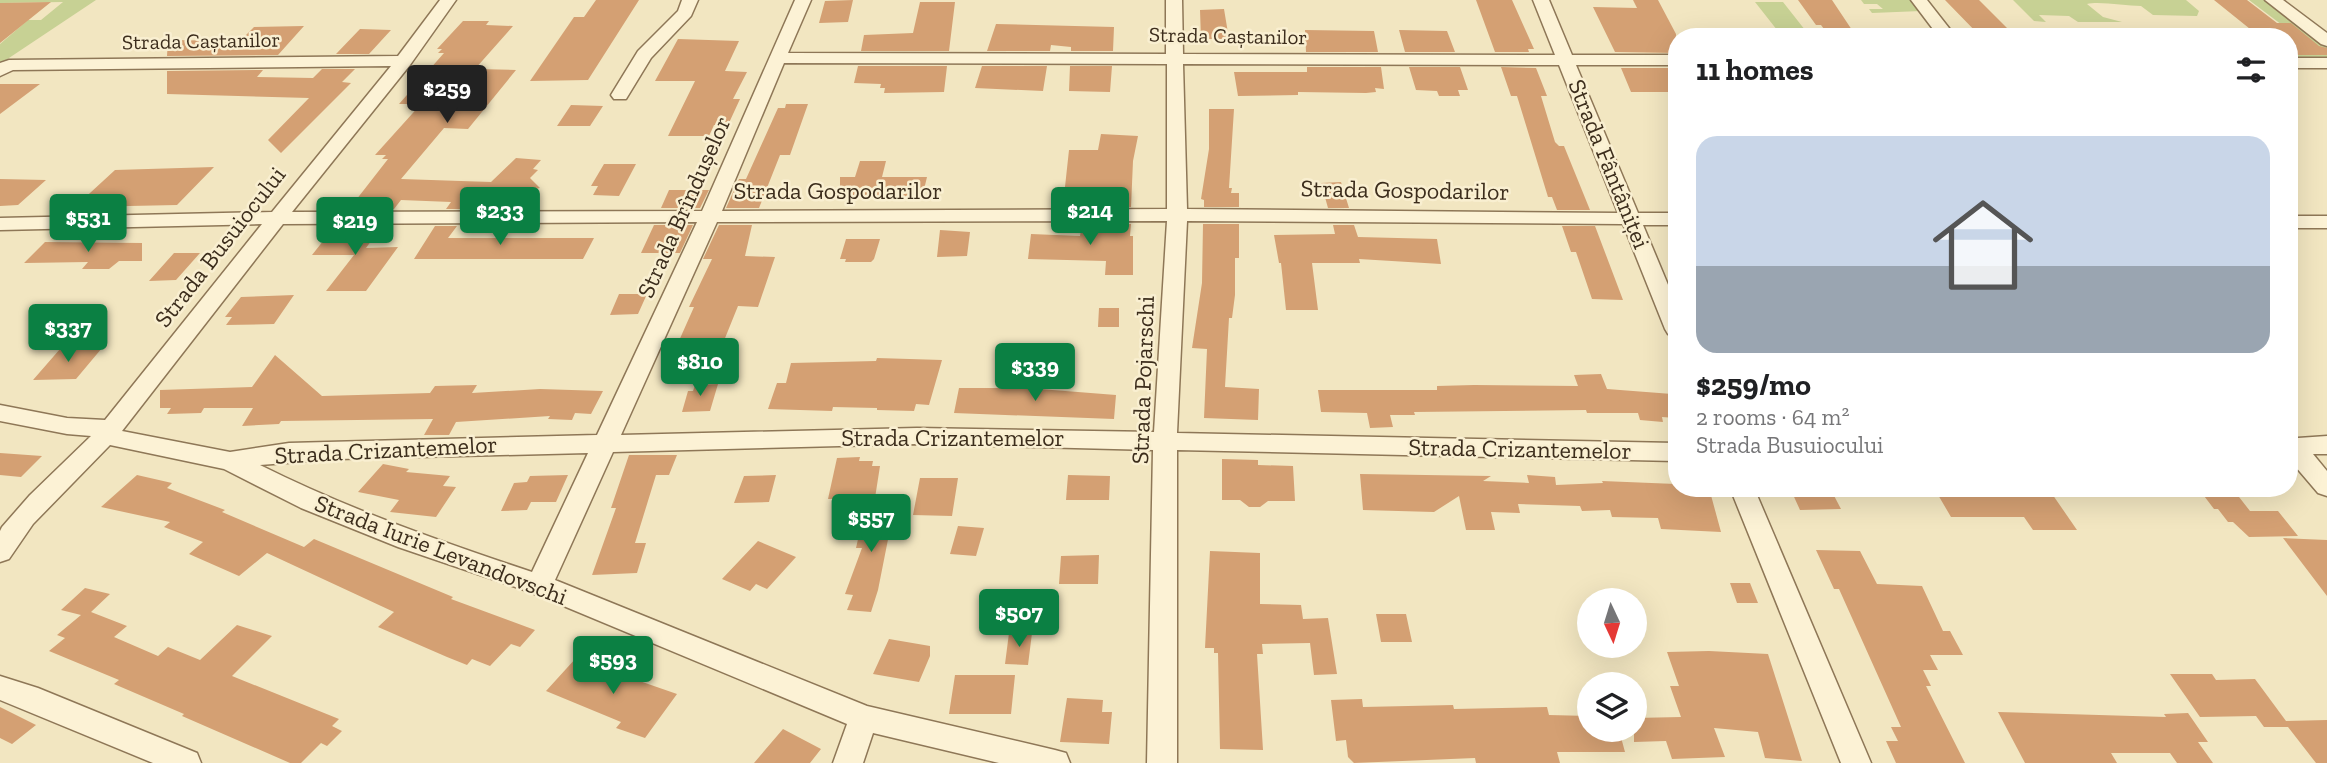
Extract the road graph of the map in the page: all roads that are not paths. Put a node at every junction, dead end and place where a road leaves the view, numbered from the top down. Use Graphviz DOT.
graph roads {
  1 [pos="448,0"];
  2 [pos="690,0"];
  3 [pos="803,0"];
  4 [pos="1174,0"];
  5 [pos="1541,0"];
  6 [pos="1919,0"];
  7 [pos="2273,0"];
  8 [pos="1941,28"];
  9 [pos="2327,41"];
  10 [pos="779,58"];
  11 [pos="1176,58"];
  12 [pos="1566,60"];
  13 [pos="1668,60"];
  14 [pos="404,61"];
  15 [pos="2298,63"];
  16 [pos="2327,63"];
  17 [pos="0,71"];
  18 [pos="620,95"];
  19 [pos="1177,215"];
  20 [pos="275,218"];
  21 [pos="709,218"];
  22 [pos="1632,219"];
  23 [pos="1668,219"];
  24 [pos="2298,222"];
  25 [pos="2327,222"];
  26 [pos="0,223"];
  27 [pos="1668,309"];
  28 [pos="0,413"];
  29 [pos="108,432"];
  30 [pos="606,442"];
  31 [pos="1165,442"];
  32 [pos="2327,445"];
  33 [pos="2298,446"];
  34 [pos="1668,452"];
  35 [pos="2298,455"];
  36 [pos="230,461"];
  37 [pos="2327,487"];
  38 [pos="1746,497"];
  39 [pos="0,552"];
  40 [pos="539,585"];
  41 [pos="0,688"];
  42 [pos="864,718"];
  43 [pos="186,763"];
  44 [pos="848,763"];
  45 [pos="1055,763"];
  46 [pos="1162,763"];
  47 [pos="1856,763"];
  1 -- 14 [label="street, Strada Busuiocului"];
  2 -- 18 [label="street"];
  3 -- 10 [label="street, Strada Brîndușelor"];
  4 -- 11 [label="street, Strada Pojarschi"];
  5 -- 12 [label="street, Strada Fântâniței"];
  6 -- 8 [label="street"];
  7 -- 9 [label="street"];
  10 -- 11 [label="street, Strada Caștanilor"];
  10 -- 21 [label="street, Strada Brîndușelor"];
  11 -- 12 [label="street, Strada Caștanilor"];
  11 -- 19 [label="street, Strada Pojarschi"];
  12 -- 13 [label="street, Strada Caștanilor"];
  12 -- 22 [label="street, Strada Fântâniței"];
  14 -- 17 [label="street, Strada Caștanilor"];
  14 -- 20 [label="street, Strada Busuiocului"];
  15 -- 16 [label="street"];
  19 -- 21 [label="street, Strada Gospodarilor"];
  19 -- 22 [label="street, Strada Gospodarilor"];
  19 -- 31 [label="street, Strada Pojarschi"];
  20 -- 21 [label="street, Strada Gospodarilor"];
  20 -- 26 [label="street, Strada Gospodarilor"];
  20 -- 29 [label="street, Strada Busuiocului"];
  21 -- 30 [label="street, Strada Brîndușelor"];
  22 -- 23 [label="street, Strada Gospodarilor"];
  22 -- 27 [label="street, Strada Fântâniței"];
  24 -- 25 [label="street"];
  28 -- 29 [label="street, Strada Iurie Levandovschi"];
  29 -- 36 [label="street, Strada Iurie Levandovschi"];
  29 -- 39 [label="street, Strada Busuiocului"];
  30 -- 31 [label="street, Strada Crizantemelor"];
  30 -- 36 [label="street, Strada Crizantemelor"];
  30 -- 40 [label="street, Strada Brîndușelor"];
  31 -- 34 [label="street, Strada Crizantemelor"];
  31 -- 46 [label="street, Strada Pojarschi"];
  32 -- 33 [label="street"];
  35 -- 37 [label="street"];
  36 -- 40 [label="street, Strada Iurie Levandovschi"];
  38 -- 47 [label="street"];
  40 -- 42 [label="street, Strada Iurie Levandovschi"];
  41 -- 43 [label="street"];
  42 -- 44 [label="street"];
  42 -- 45 [label="street, Strada Iurie Levandovschi"];
}
